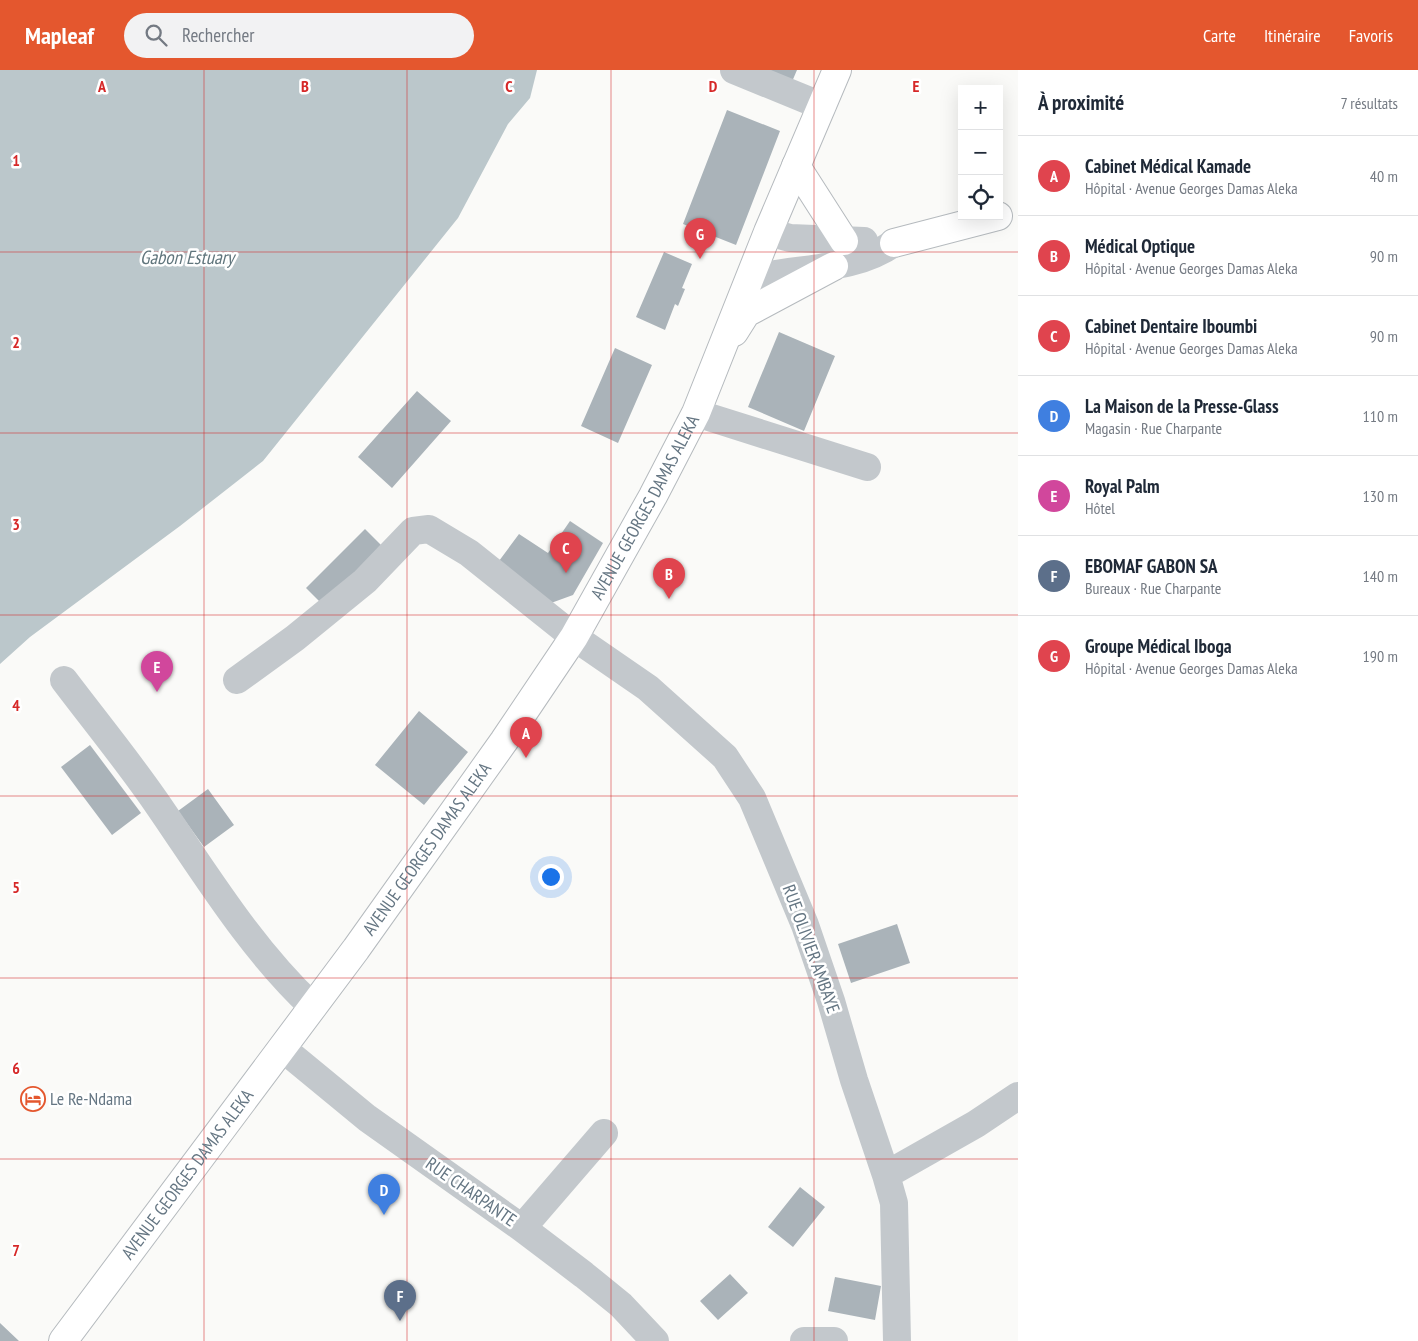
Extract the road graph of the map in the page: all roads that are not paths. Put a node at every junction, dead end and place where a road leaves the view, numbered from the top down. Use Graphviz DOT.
graph roads {
  1 [pos="734,70"];
  2 [pos="837,70"];
  3 [pos="822,106"];
  4 [pos="796,166"];
  5 [pos="1018,211"];
  6 [pos="1003,215"];
  7 [pos="983,220"];
  8 [pos="768,232"];
  9 [pos="894,243"];
  10 [pos="839,253"];
  11 [pos="750,279"];
  12 [pos="724,348"];
  13 [pos="696,413"];
  14 [pos="867,466"];
  15 [pos="574,637"];
  16 [pos="64,680"];
  17 [pos="237,680"];
  18 [pos="313,1007"];
  19 [pos="282,1048"];
  20 [pos="1018,1096"];
  21 [pos="604,1133"];
  22 [pos="886,1175"];
  23 [pos="522,1228"];
  24 [pos="63,1341"];
  25 [pos="655,1341"];
  26 [pos="804,1341"];
  27 [pos="834,1341"];
  28 [pos="897,1341"];
  1 -- 3 [label="street"];
  2 -- 3 [label="main road, AVENUE GEORGES DAMAS ALEKA"];
  3 -- 4 [label="main road, AVENUE GEORGES DAMAS ALEKA"];
  4 -- 8 [label="main road, AVENUE GEORGES DAMAS ALEKA"];
  4 -- 10 [label="main road"];
  5 -- 6 [label="main road"];
  7 -- 9 [label="main road"];
  8 -- 10 [label="street"];
  8 -- 11 [label="main road, AVENUE GEORGES DAMAS ALEKA"];
  9 -- 10 [label="street"];
  10 -- 11 [label="street"];
  10 -- 12 [label="main road"];
  11 -- 12 [label="main road, AVENUE GEORGES DAMAS ALEKA"];
  12 -- 13 [label="main road, AVENUE GEORGES DAMAS ALEKA"];
  13 -- 14 [label="street"];
  13 -- 15 [label="main road, AVENUE GEORGES DAMAS ALEKA"];
  15 -- 17 [label="street, RUE OLIVIER AMBAYE"];
  15 -- 18 [label="main road, AVENUE GEORGES DAMAS ALEKA"];
  15 -- 22 [label="street, RUE OLIVIER AMBAYE"];
  16 -- 18 [label="street"];
  18 -- 19 [label="main road, AVENUE GEORGES DAMAS ALEKA"];
  19 -- 23 [label="street, RUE CHARPANTE"];
  19 -- 24 [label="main road, AVENUE GEORGES DAMAS ALEKA"];
  20 -- 22 [label="street"];
  21 -- 23 [label="street"];
  22 -- 28 [label="street, RUE OLIVIER AMBAYE"];
  23 -- 25 [label="street, RUE CHARPANTE"];
  26 -- 27 [label="street"];
}
